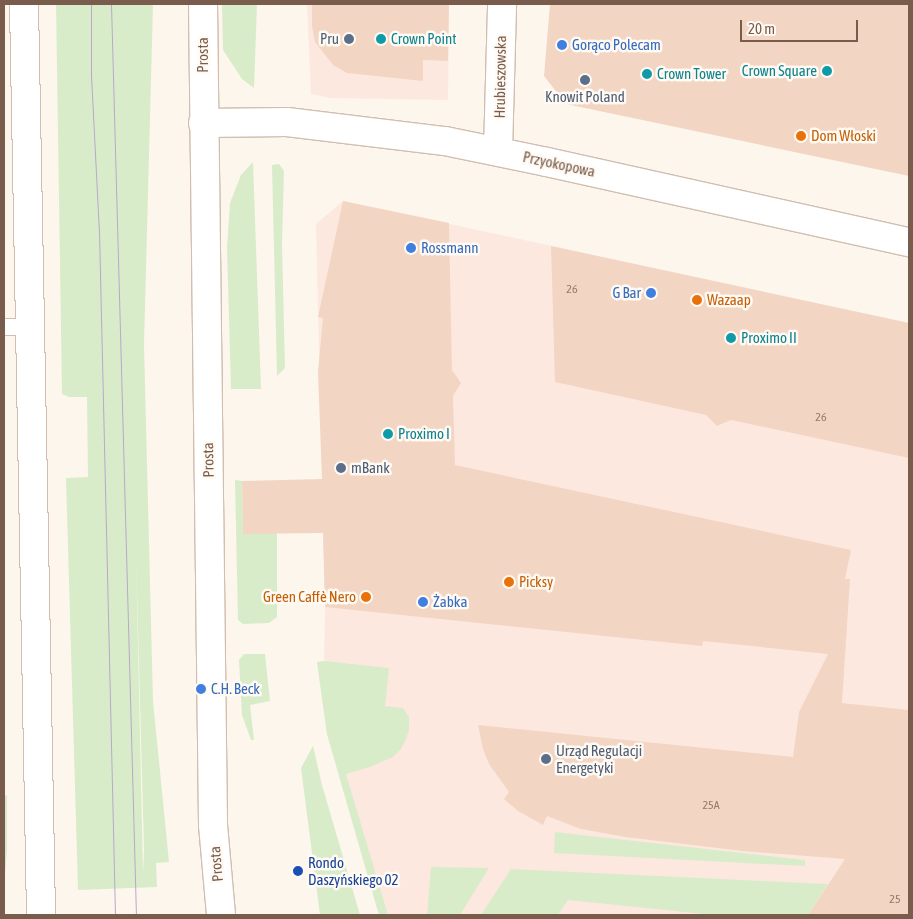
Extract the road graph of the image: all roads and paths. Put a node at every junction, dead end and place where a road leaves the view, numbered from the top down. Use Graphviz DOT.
graph roads {
  1 [pos="24,4"];
  2 [pos="204,4"];
  3 [pos="502,4"];
  4 [pos="203,122"];
  5 [pos="498,151"];
  6 [pos="909,242"];
  7 [pos="17,327"];
  8 [pos="41,915"];
  9 [pos="221,915"];
  1 -- 7 [label="main road"];
  2 -- 4 [label="main road, Prosta"];
  3 -- 5 [label="main road, Hrubieszowska"];
  4 -- 5 [label="main road, Przyokopowa"];
  4 -- 9 [label="main road, Prosta"];
  5 -- 6 [label="main road, Przyokopowa"];
  7 -- 8 [label="main road"];
}
